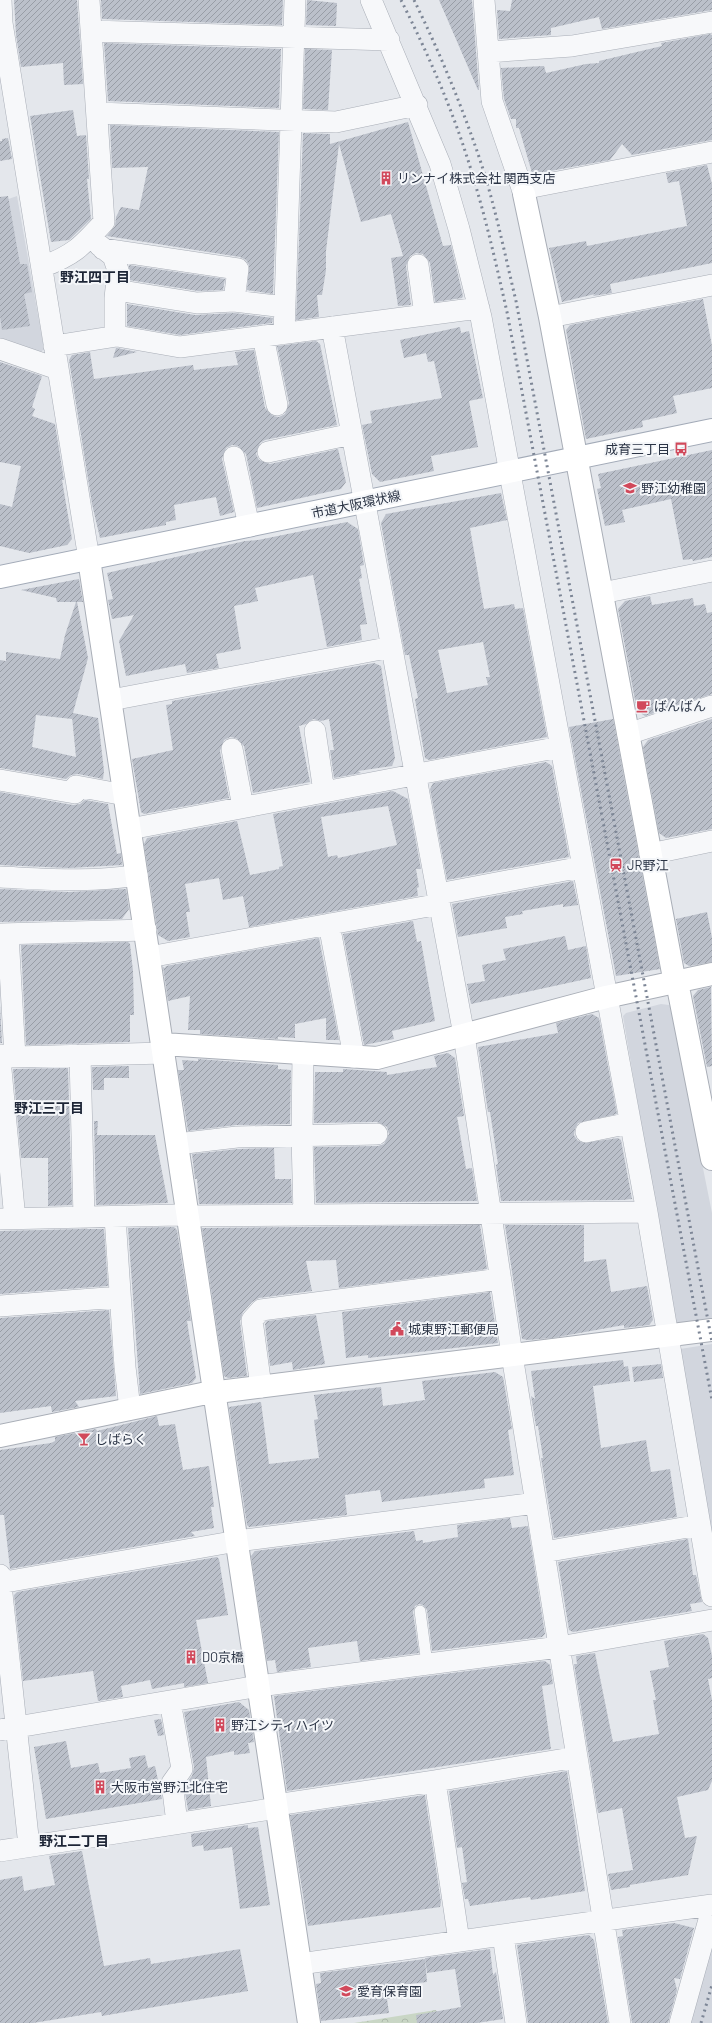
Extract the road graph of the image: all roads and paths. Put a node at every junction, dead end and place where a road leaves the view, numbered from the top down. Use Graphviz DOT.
graph roads {
  1 [pos="1,0"];
  2 [pos="89,0"];
  3 [pos="295,0"];
  4 [pos="371,0"];
  5 [pos="484,0"];
  6 [pos="712,22"];
  7 [pos="92,31"];
  8 [pos="294,37"];
  9 [pos="389,40"];
  10 [pos="488,52"];
  11 [pos="417,105"];
  12 [pos="98,113"];
  13 [pos="292,120"];
  14 [pos="712,152"];
  15 [pos="523,191"];
  16 [pos="95,245"];
  17 [pos="418,265"];
  18 [pos="42,267"];
  19 [pos="712,285"];
  20 [pos="116,290"];
  21 [pos="234,301"];
  22 [pos="285,307"];
  23 [pos="479,308"];
  24 [pos="425,315"];
  25 [pos="550,317"];
  26 [pos="332,327"];
  27 [pos="284,334"];
  28 [pos="115,336"];
  29 [pos="263,336"];
  30 [pos="54,346"];
  31 [pos="0,349"];
  32 [pos="58,370"];
  33 [pos="277,405"];
  34 [pos="712,430"];
  35 [pos="352,434"];
  36 [pos="268,452"];
  37 [pos="234,457"];
  38 [pos="576,458"];
  39 [pos="510,472"];
  40 [pos="365,502"];
  41 [pos="249,526"];
  42 [pos="89,559"];
  43 [pos="712,572"];
  44 [pos="0,577"];
  45 [pos="602,593"];
  46 [pos="392,647"];
  47 [pos="111,700"];
  48 [pos="712,706"];
  49 [pos="315,731"];
  50 [pos="628,734"];
  51 [pos="560,747"];
  52 [pos="232,749"];
  53 [pos="416,774"];
  54 [pos="0,780"];
  55 [pos="324,792"];
  56 [pos="126,795"];
  57 [pos="243,807"];
  58 [pos="130,828"];
  59 [pos="712,841"];
  60 [pos="650,854"];
  61 [pos="582,867"];
  62 [pos="137,875"];
  63 [pos="0,877"];
  64 [pos="439,899"];
  65 [pos="329,924"];
  66 [pos="146,930"];
  67 [pos="4,934"];
  68 [pos="149,957"];
  69 [pos="712,974"];
  70 [pos="677,982"];
  71 [pos="606,997"];
  72 [pos="6,1002"];
  73 [pos="464,1034"];
  74 [pos="163,1049"];
  75 [pos="303,1053"];
  76 [pos="80,1055"];
  77 [pos="5,1057"];
  78 [pos="354,1057"];
  79 [pos="630,1123"];
  80 [pos="586,1132"];
  81 [pos="377,1134"];
  82 [pos="302,1135"];
  83 [pos="177,1144"];
  84 [pos="712,1160"];
  85 [pos="647,1212"];
  86 [pos="489,1215"];
  87 [pos="188,1216"];
  88 [pos="304,1216"];
  89 [pos="115,1217"];
  90 [pos="84,1218"];
  91 [pos="7,1219"];
  92 [pos="500,1279"];
  93 [pos="120,1297"];
  94 [pos="0,1306"];
  95 [pos="712,1330"];
  96 [pos="668,1335"];
  97 [pos="512,1355"];
  98 [pos="260,1387"];
  99 [pos="215,1393"];
  100 [pos="130,1409"];
  101 [pos="0,1436"];
  102 [pos="536,1503"];
  103 [pos="700,1525"];
  104 [pos="237,1541"];
  105 [pos="544,1552"];
  106 [pos="0,1581"];
  107 [pos="712,1596"];
  108 [pos="420,1611"];
  109 [pos="712,1620"];
  110 [pos="559,1646"];
  111 [pos="427,1664"];
  112 [pos="258,1686"];
  113 [pos="170,1701"];
  114 [pos="8,1728"];
  115 [pos="577,1757"];
  116 [pos="435,1781"];
  117 [pos="277,1806"];
  118 [pos="178,1823"];
  119 [pos="29,1846"];
  120 [pos="0,1851"];
  121 [pos="712,1905"];
  122 [pos="712,1909"];
  123 [pos="603,1920"];
  124 [pos="503,1935"];
  125 [pos="459,1941"];
  126 [pos="300,1964"];
  127 [pos="309,2023"];
  128 [pos="516,2023"];
  129 [pos="620,2023"];
  130 [pos="680,2023"];
  1 -- 18 [label="street"];
  2 -- 7 [label="street"];
  3 -- 8 [label="street"];
  4 -- 9 [label="street"];
  5 -- 10 [label="street"];
  6 -- 10 [label="street"];
  7 -- 8 [label="street"];
  7 -- 12 [label="street"];
  8 -- 9 [label="street"];
  8 -- 13 [label="street"];
  9 -- 11 [label="street"];
  10 -- 15 [label="street"];
  11 -- 13 [label="street"];
  11 -- 23 [label="street"];
  12 -- 13 [label="street"];
  12 -- 16 [label="street"];
  13 -- 22 [label="street"];
  14 -- 15 [label="street"];
  15 -- 25 [label="street"];
  16 -- 18 [label="street"];
  16 -- 20 [label="street"];
  16 -- 21 [label="street"];
  17 -- 24 [label="street"];
  18 -- 30 [label="street"];
  19 -- 25 [label="street"];
  20 -- 21 [label="street"];
  20 -- 28 [label="street"];
  21 -- 22 [label="street"];
  22 -- 27 [label="street"];
  23 -- 24 [label="street"];
  23 -- 39 [label="street"];
  24 -- 26 [label="street"];
  25 -- 38 [label="street"];
  26 -- 27 [label="street"];
  26 -- 35 [label="street"];
  27 -- 29 [label="street"];
  28 -- 29 [label="street"];
  28 -- 30 [label="street"];
  29 -- 33 [label="street"];
  30 -- 32 [label="street"];
  31 -- 32 [label="street"];
  32 -- 42 [label="street"];
  34 -- 38 [label="street, 市道大阪環状線"];
  35 -- 36 [label="street"];
  35 -- 40 [label="street"];
  37 -- 41 [label="street"];
  38 -- 39 [label="street, 市道大阪環状線"];
  38 -- 45 [label="street"];
  39 -- 40 [label="street, 市道大阪環状線"];
  39 -- 51 [label="street"];
  40 -- 41 [label="street, 市道大阪環状線"];
  40 -- 46 [label="street"];
  41 -- 42 [label="street, 市道大阪環状線"];
  42 -- 44 [label="street, 市道大阪環状線"];
  42 -- 47 [label="street"];
  43 -- 45 [label="street"];
  45 -- 50 [label="street"];
  46 -- 47 [label="street"];
  46 -- 53 [label="street"];
  47 -- 56 [label="street"];
  48 -- 50 [label="street"];
  49 -- 55 [label="street"];
  50 -- 60 [label="street"];
  51 -- 53 [label="street"];
  51 -- 61 [label="street"];
  52 -- 57 [label="street"];
  53 -- 55 [label="street"];
  53 -- 64 [label="street"];
  54 -- 56 [label="street"];
  55 -- 57 [label="street"];
  56 -- 58 [label="street"];
  57 -- 58 [label="street"];
  58 -- 62 [label="street"];
  59 -- 60 [label="street"];
  60 -- 70 [label="street"];
  61 -- 64 [label="street"];
  61 -- 71 [label="street"];
  62 -- 63 [label="street"];
  62 -- 66 [label="street"];
  64 -- 65 [label="street"];
  64 -- 73 [label="street"];
  65 -- 68 [label="street"];
  65 -- 78 [label="street"];
  66 -- 67 [label="street"];
  66 -- 68 [label="street"];
  67 -- 72 [label="street"];
  68 -- 74 [label="street"];
  69 -- 70 [label="street"];
  70 -- 71 [label="street"];
  70 -- 84 [label="street"];
  71 -- 73 [label="street"];
  71 -- 79 [label="street"];
  72 -- 77 [label="street"];
  73 -- 78 [label="street"];
  73 -- 86 [label="street"];
  74 -- 75 [label="street"];
  74 -- 76 [label="street"];
  74 -- 83 [label="street"];
  75 -- 78 [label="street"];
  75 -- 82 [label="street"];
  76 -- 77 [label="street"];
  76 -- 90 [label="street"];
  77 -- 91 [label="street"];
  79 -- 80 [label="street"];
  79 -- 85 [label="street"];
  81 -- 82 [label="street"];
  82 -- 83 [label="street"];
  82 -- 88 [label="street"];
  83 -- 87 [label="street"];
  85 -- 86 [label="street"];
  85 -- 96 [label="street"];
  86 -- 88 [label="street"];
  86 -- 92 [label="street"];
  87 -- 88 [label="street"];
  87 -- 89 [label="street"];
  87 -- 99 [label="street"];
  89 -- 90 [label="street"];
  89 -- 93 [label="street"];
  90 -- 91 [label="street"];
  92 -- 97 [label="street"];
  92 -- 98 [label="street"];
  93 -- 94 [label="street"];
  93 -- 100 [label="street"];
  95 -- 96 [label="street"];
  96 -- 97 [label="street"];
  96 -- 103 [label="street"];
  97 -- 98 [label="street"];
  97 -- 102 [label="street"];
  98 -- 99 [label="street"];
  99 -- 100 [label="street"];
  99 -- 104 [label="street"];
  100 -- 101 [label="street"];
  102 -- 104 [label="street"];
  102 -- 105 [label="street"];
  103 -- 105 [label="street"];
  103 -- 107 [label="street"];
  104 -- 106 [label="street"];
  104 -- 112 [label="street"];
  105 -- 110 [label="street"];
  106 -- 114 [label="street"];
  108 -- 111 [label="lane"];
  109 -- 110 [label="street"];
  110 -- 111 [label="street"];
  110 -- 115 [label="street"];
  111 -- 112 [label="street"];
  112 -- 113 [label="street"];
  112 -- 117 [label="street"];
  113 -- 114 [label="street"];
  113 -- 118 [label="street"];
  114 -- 119 [label="street"];
  115 -- 116 [label="street"];
  115 -- 123 [label="street"];
  116 -- 117 [label="street"];
  116 -- 125 [label="street"];
  117 -- 118 [label="street"];
  117 -- 126 [label="street"];
  118 -- 119 [label="street"];
  119 -- 120 [label="street"];
  121 -- 123 [label="street"];
  122 -- 130 [label="street"];
  123 -- 124 [label="street"];
  123 -- 129 [label="street"];
  124 -- 125 [label="street"];
  124 -- 128 [label="street"];
  125 -- 126 [label="street"];
  126 -- 127 [label="street"];
}
